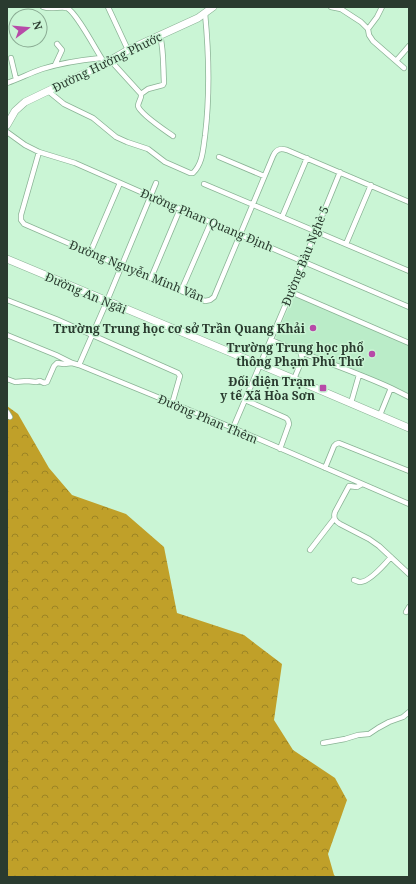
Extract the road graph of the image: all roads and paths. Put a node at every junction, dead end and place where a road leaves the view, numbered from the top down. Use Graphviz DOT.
graph roads {
  1 [pos="43,7"];
  2 [pos="108,7"];
  3 [pos="213,7"];
  4 [pos="331,7"];
  5 [pos="382,7"];
  6 [pos="205,13"];
  7 [pos="368,29"];
  8 [pos="160,36"];
  9 [pos="57,44"];
  10 [pos="409,46"];
  11 [pos="128,50"];
  12 [pos="11,58"];
  13 [pos="105,61"];
  14 [pos="396,61"];
  15 [pos="55,65"];
  16 [pos="404,68"];
  17 [pos="16,79"];
  18 [pos="7,83"];
  19 [pos="48,91"];
  20 [pos="141,94"];
  21 [pos="7,125"];
  22 [pos="7,132"];
  23 [pos="173,136"];
  24 [pos="39,152"];
  25 [pos="219,157"];
  26 [pos="307,158"];
  27 [pos="340,172"];
  28 [pos="264,176"];
  29 [pos="120,183"];
  30 [pos="156,183"];
  31 [pos="204,184"];
  32 [pos="371,185"];
  33 [pos="150,196"];
  34 [pos="409,202"];
  35 [pos="252,205"];
  36 [pos="180,209"];
  37 [pos="282,217"];
  38 [pos="211,222"];
  39 [pos="315,231"];
  40 [pos="240,235"];
  41 [pos="346,244"];
  42 [pos="90,252"];
  43 [pos="7,260"];
  44 [pos="303,262"];
  45 [pos="121,266"];
  46 [pos="409,271"];
  47 [pos="151,278"];
  48 [pos="181,292"];
  49 [pos="291,292"];
  50 [pos="7,300"];
  51 [pos="107,301"];
  52 [pos="409,307"];
  53 [pos="7,334"];
  54 [pos="92,335"];
  55 [pos="270,340"];
  56 [pos="409,342"];
  57 [pos="301,353"];
  58 [pos="72,363"];
  59 [pos="79,365"];
  60 [pos="260,365"];
  61 [pos="359,375"];
  62 [pos="7,378"];
  63 [pos="294,379"];
  64 [pos="391,388"];
  65 [pos="409,396"];
  66 [pos="245,400"];
  67 [pos="351,403"];
  68 [pos="172,404"];
  69 [pos="7,412"];
  70 [pos="7,416"];
  71 [pos="380,416"];
  72 [pos="233,428"];
  73 [pos="409,428"];
  74 [pos="280,449"];
  75 [pos="325,468"];
  76 [pos="409,471"];
  77 [pos="352,480"];
  78 [pos="362,484"];
  79 [pos="349,486"];
  80 [pos="409,504"];
  81 [pos="334,519"];
  82 [pos="310,550"];
  83 [pos="391,557"];
  84 [pos="409,574"];
  85 [pos="354,580"];
  86 [pos="409,607"];
  87 [pos="406,612"];
  88 [pos="409,712"];
  89 [pos="322,743"];
  1 -- 13 [label="street"];
  2 -- 11 [label="street"];
  3 -- 6 [label="main road, Đường Hưởng Phước"];
  4 -- 7 [label="street"];
  5 -- 7 [label="street"];
  6 -- 8 [label="main road, Đường Hưởng Phước"];
  6 -- 19 [label="street"];
  7 -- 14 [label="street"];
  8 -- 11 [label="main road, Đường Hưởng Phước"];
  8 -- 20 [label="street"];
  9 -- 15 [label="street"];
  10 -- 14 [label="street"];
  11 -- 13 [label="main road, Đường Hưởng Phước"];
  12 -- 17 [label="street"];
  13 -- 15 [label="street"];
  13 -- 19 [label="main road, Đường Hưởng Phước"];
  13 -- 20 [label="street"];
  14 -- 16 [label="street"];
  15 -- 17 [label="street"];
  17 -- 18 [label="street"];
  19 -- 21 [label="main road, Đường Hưởng Phước"];
  20 -- 23 [label="street"];
  22 -- 24 [label="street, Đường Phan Quang Định"];
  24 -- 29 [label="street, Đường Phan Quang Định"];
  24 -- 42 [label="street, Đường Nguyễn Minh Vân"];
  25 -- 28 [label="street"];
  26 -- 27 [label="street"];
  26 -- 28 [label="street, Đường Nguyễn Minh Vân"];
  26 -- 37 [label="street"];
  27 -- 32 [label="street"];
  27 -- 39 [label="street, Đường Bàu Nghè 5"];
  28 -- 35 [label="street, Đường Nguyễn Minh Vân"];
  29 -- 33 [label="street, Đường Phan Quang Định"];
  29 -- 42 [label="street"];
  30 -- 33 [label="street"];
  31 -- 35 [label="street"];
  32 -- 34 [label="street"];
  32 -- 41 [label="street"];
  33 -- 36 [label="street, Đường Phan Quang Định"];
  33 -- 45 [label="street"];
  35 -- 37 [label="street"];
  35 -- 40 [label="street, Đường Nguyễn Minh Vân"];
  36 -- 38 [label="street, Đường Phan Quang Định"];
  36 -- 47 [label="street"];
  37 -- 39 [label="street"];
  38 -- 40 [label="street, Đường Phan Quang Định"];
  38 -- 48 [label="street"];
  39 -- 41 [label="street"];
  39 -- 44 [label="street, Đường Bàu Nghè 5"];
  40 -- 44 [label="street, Đường Phan Quang Định"];
  40 -- 48 [label="street, Đường Nguyễn Minh Vân"];
  41 -- 46 [label="street"];
  42 -- 45 [label="street, Đường Nguyễn Minh Vân"];
  43 -- 51 [label="main road, Đường An Ngãi"];
  44 -- 49 [label="street, Đường Bàu Nghè 5"];
  44 -- 52 [label="street, Đường Phan Quang Định"];
  45 -- 47 [label="street, Đường Nguyễn Minh Vân"];
  45 -- 51 [label="street"];
  47 -- 48 [label="street, Đường Nguyễn Minh Vân"];
  49 -- 55 [label="street, Đường Bàu Nghè 5"];
  49 -- 56 [label="street"];
  50 -- 54 [label="street"];
  51 -- 54 [label="street"];
  51 -- 60 [label="main road, Đường An Ngãi"];
  53 -- 58 [label="street, Đường Phan Thêm"];
  54 -- 59 [label="street"];
  54 -- 68 [label="street"];
  55 -- 57 [label="street"];
  55 -- 60 [label="street, Đường Bàu Nghè 5"];
  57 -- 61 [label="street"];
  57 -- 63 [label="street"];
  58 -- 59 [label="street, Đường Phan Thêm"];
  58 -- 62 [label="street"];
  59 -- 68 [label="street, Đường Phan Thêm"];
  60 -- 63 [label="main road, Đường An Ngãi"];
  60 -- 66 [label="street, Đường Bàu Nghè 5"];
  61 -- 64 [label="street"];
  61 -- 67 [label="street"];
  63 -- 67 [label="main road, Đường An Ngãi"];
  64 -- 65 [label="street"];
  64 -- 71 [label="street"];
  66 -- 72 [label="street, Đường Bàu Nghè 5"];
  66 -- 74 [label="street"];
  67 -- 71 [label="main road, Đường An Ngãi"];
  68 -- 72 [label="street, Đường Phan Thêm"];
  69 -- 70 [label="street"];
  71 -- 73 [label="main road, Đường An Ngãi"];
  72 -- 74 [label="street, Đường Phan Thêm"];
  74 -- 75 [label="street, Đường Phan Thêm"];
  75 -- 76 [label="street"];
  75 -- 77 [label="street, Đường Phan Thêm"];
  77 -- 78 [label="street, Đường Phan Thêm"];
  77 -- 79 [label="street"];
  78 -- 79 [label="street"];
  78 -- 80 [label="street, Đường Phan Thêm"];
  79 -- 81 [label="street"];
  81 -- 82 [label="street"];
  81 -- 83 [label="street"];
  83 -- 84 [label="street"];
  83 -- 85 [label="street"];
  86 -- 87 [label="street"];
  88 -- 89 [label="street"];
}
